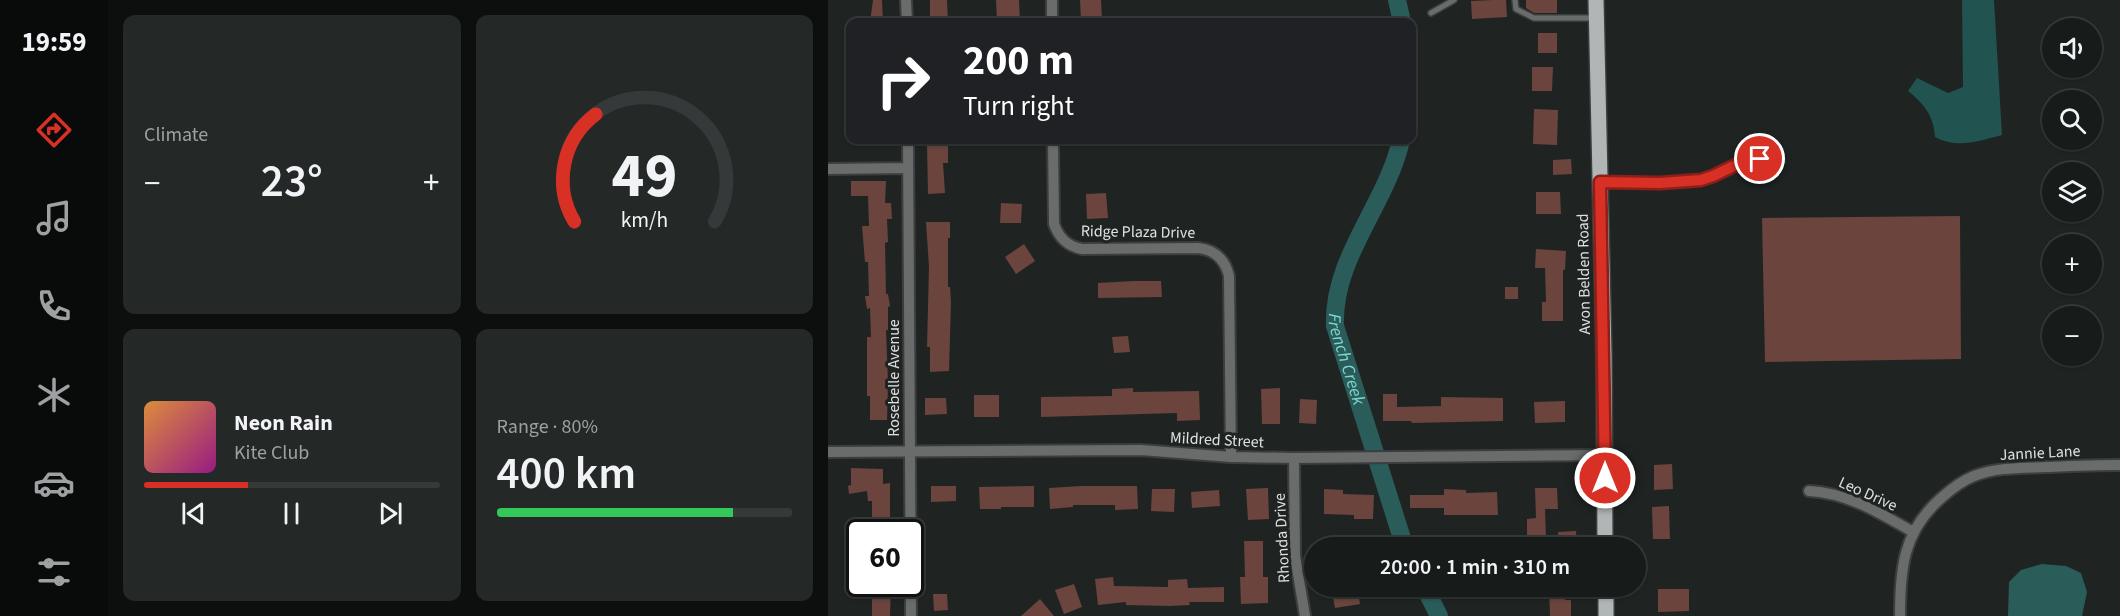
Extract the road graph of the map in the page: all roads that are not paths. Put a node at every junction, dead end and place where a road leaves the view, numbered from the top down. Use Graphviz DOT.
graph roads {
  1 [pos="906,0"];
  2 [pos="1052,0"];
  3 [pos="1454,0"];
  4 [pos="1515,0"];
  5 [pos="1596,0"];
  6 [pos="1431,13"];
  7 [pos="907,18"];
  8 [pos="1053,18"];
  9 [pos="1597,18"];
  10 [pos="908,144"];
  11 [pos="1053,144"];
  12 [pos="1782,161"];
  13 [pos="908,168"];
  14 [pos="828,169"];
  15 [pos="1600,182"];
  16 [pos="910,451"];
  17 [pos="828,452"];
  18 [pos="1605,455"];
  19 [pos="1231,457"];
  20 [pos="1294,458"];
  21 [pos="2120,465"];
  22 [pos="1809,491"];
  23 [pos="1913,532"];
  24 [pos="1605,537"];
  25 [pos="1605,597"];
  26 [pos="911,616"];
  27 [pos="1305,616"];
  28 [pos="1606,616"];
  29 [pos="1900,616"];
  1 -- 7 [label="street"];
  2 -- 8 [label="street"];
  3 -- 6 [label="lane"];
  4 -- 9 [label="lane"];
  5 -- 9 [label="main road, Avon Belden Road"];
  9 -- 15 [label="main road, Avon Belden Road"];
  10 -- 13 [label="street, Rosebelle Avenue"];
  11 -- 19 [label="street, Ridge Plaza Drive"];
  12 -- 15 [label="lane"];
  13 -- 14 [label="street"];
  13 -- 16 [label="street, Rosebelle Avenue"];
  15 -- 18 [label="main road, Avon Belden Road"];
  16 -- 17 [label="street, Mildred Street"];
  16 -- 19 [label="street, Mildred Street"];
  16 -- 26 [label="street, Rosebelle Avenue"];
  18 -- 20 [label="street, Mildred Street"];
  18 -- 24 [label="main road, Avon Belden Road"];
  19 -- 20 [label="street, Mildred Street"];
  20 -- 27 [label="street, Rhonda Drive"];
  21 -- 23 [label="street, Jannie Lane"];
  22 -- 23 [label="street, Leo Drive"];
  23 -- 29 [label="street, Jannie Lane"];
  25 -- 28 [label="main road"];
}
